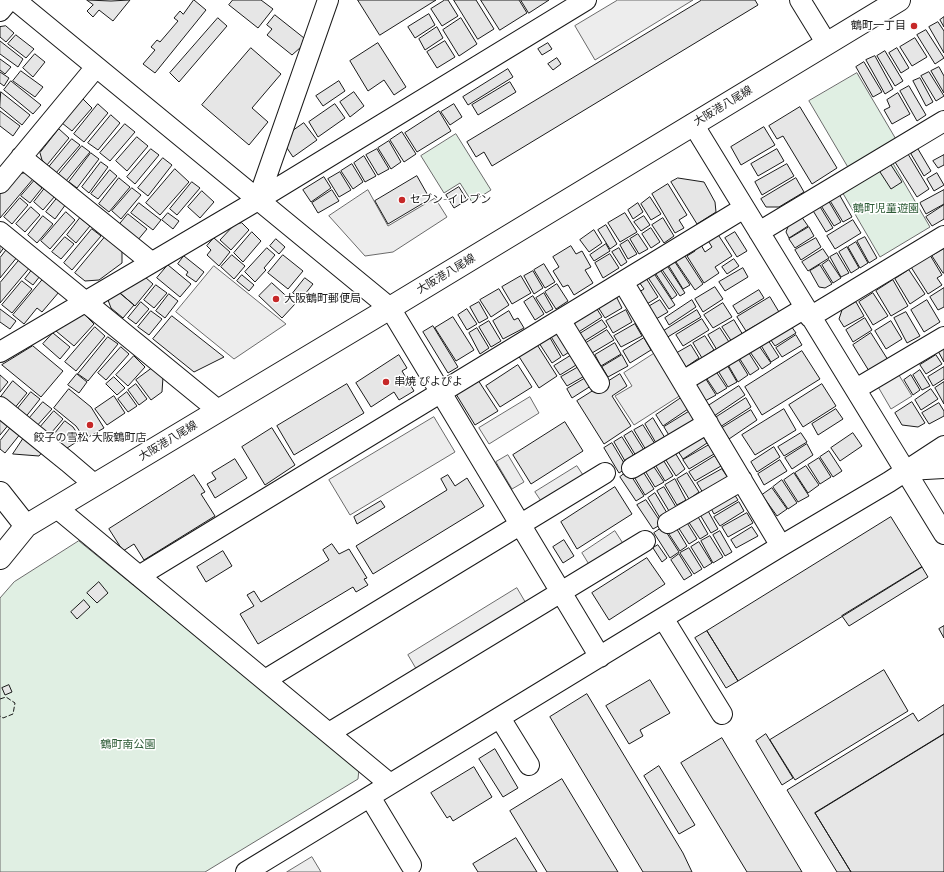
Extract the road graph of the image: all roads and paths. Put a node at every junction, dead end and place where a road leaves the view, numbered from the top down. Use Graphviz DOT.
graph roads {
  1 [pos="9,0"];
  2 [pos="15,0"];
  3 [pos="328,0"];
  4 [pos="586,0"];
  5 [pos="800,0"];
  6 [pos="899,0"];
  7 [pos="0,11"];
  8 [pos="827,44"];
  9 [pos="96,67"];
  10 [pos="944,121"];
  11 [pos="693,124"];
  12 [pos="21,157"];
  13 [pos="0,183"];
  14 [pos="258,200"];
  15 [pos="744,208"];
  16 [pos="0,232"];
  17 [pos="759,232"];
  18 [pos="944,236"];
  19 [pos="152,262"];
  20 [pos="623,282"];
  21 [pos="86,301"];
  22 [pos="390,308"];
  23 [pos="807,313"];
  24 [pos="560,320"];
  25 [pos="944,337"];
  26 [pos="0,352"];
  27 [pos="683,381"];
  28 [pos="599,383"];
  29 [pos="856,389"];
  30 [pos="441,392"];
  31 [pos="0,407"];
  32 [pos="219,410"];
  33 [pos="708,423"];
  34 [pos="944,446"];
  35 [pos="632,468"];
  36 [pos="944,468"];
  37 [pos="906,470"];
  38 [pos="605,473"];
  39 [pos="742,480"];
  40 [pos="95,485"];
  41 [pos="0,493"];
  42 [pos="58,508"];
  43 [pos="0,512"];
  44 [pos="520,524"];
  45 [pos="668,524"];
  46 [pos="26,526"];
  47 [pos="944,534"];
  48 [pos="645,541"];
  49 [pos="781,546"];
  50 [pos="0,558"];
  51 [pos="139,576"];
  52 [pos="561,592"];
  53 [pos="663,618"];
  54 [pos="600,656"];
  55 [pos="265,680"];
  56 [pos="722,714"];
  57 [pos="500,718"];
  58 [pos="329,733"];
  59 [pos="529,765"];
  60 [pos="390,784"];
  61 [pos="370,797"];
  62 [pos="410,865"];
  63 [pos="246,872"];
  1 -- 7 [label="street"];
  2 -- 9 [label="street"];
  3 -- 14 [label="street"];
  4 -- 14 [label="street"];
  5 -- 8 [label="street"];
  6 -- 8 [label="main road, 大阪港八尾線"];
  8 -- 11 [label="main road, 大阪港八尾線"];
  9 -- 12 [label="street"];
  9 -- 14 [label="street"];
  10 -- 17 [label="street"];
  11 -- 15 [label="street"];
  11 -- 22 [label="main road, 大阪港八尾線"];
  12 -- 13 [label="street"];
  12 -- 19 [label="street"];
  14 -- 19 [label="street"];
  14 -- 22 [label="street"];
  15 -- 17 [label="street"];
  15 -- 20 [label="street"];
  16 -- 21 [label="street"];
  17 -- 23 [label="street"];
  18 -- 23 [label="street"];
  19 -- 21 [label="street"];
  20 -- 24 [label="street"];
  20 -- 27 [label="street"];
  21 -- 26 [label="street"];
  21 -- 32 [label="street"];
  22 -- 30 [label="street"];
  22 -- 32 [label="main road, 大阪港八尾線"];
  23 -- 27 [label="street"];
  23 -- 29 [label="street"];
  24 -- 28 [label="street"];
  24 -- 30 [label="street"];
  25 -- 29 [label="street"];
  27 -- 33 [label="street"];
  29 -- 37 [label="street"];
  30 -- 44 [label="street"];
  30 -- 51 [label="street"];
  31 -- 40 [label="street"];
  32 -- 40 [label="main road, 大阪港八尾線"];
  33 -- 35 [label="street"];
  33 -- 39 [label="street"];
  34 -- 37 [label="street"];
  36 -- 37 [label="street"];
  37 -- 47 [label="street"];
  37 -- 49 [label="street"];
  38 -- 44 [label="street"];
  39 -- 45 [label="street"];
  39 -- 49 [label="street"];
  40 -- 42 [label="main road, 大阪港八尾線"];
  41 -- 46 [label="main road"];
  42 -- 46 [label="main road, 大阪港八尾線"];
  42 -- 51 [label="street"];
  43 -- 46 [label="main road"];
  44 -- 52 [label="street"];
  44 -- 55 [label="street"];
  46 -- 50 [label="main road, 大阪港八尾線"];
  48 -- 52 [label="street"];
  49 -- 53 [label="street"];
  51 -- 55 [label="street"];
  52 -- 54 [label="street"];
  52 -- 58 [label="street"];
  53 -- 54 [label="street"];
  53 -- 56 [label="street"];
  54 -- 57 [label="street"];
  55 -- 58 [label="street"];
  57 -- 59 [label="street"];
  57 -- 60 [label="street"];
  58 -- 60 [label="street"];
  60 -- 61 [label="street"];
  61 -- 62 [label="street"];
  61 -- 63 [label="street"];
}
